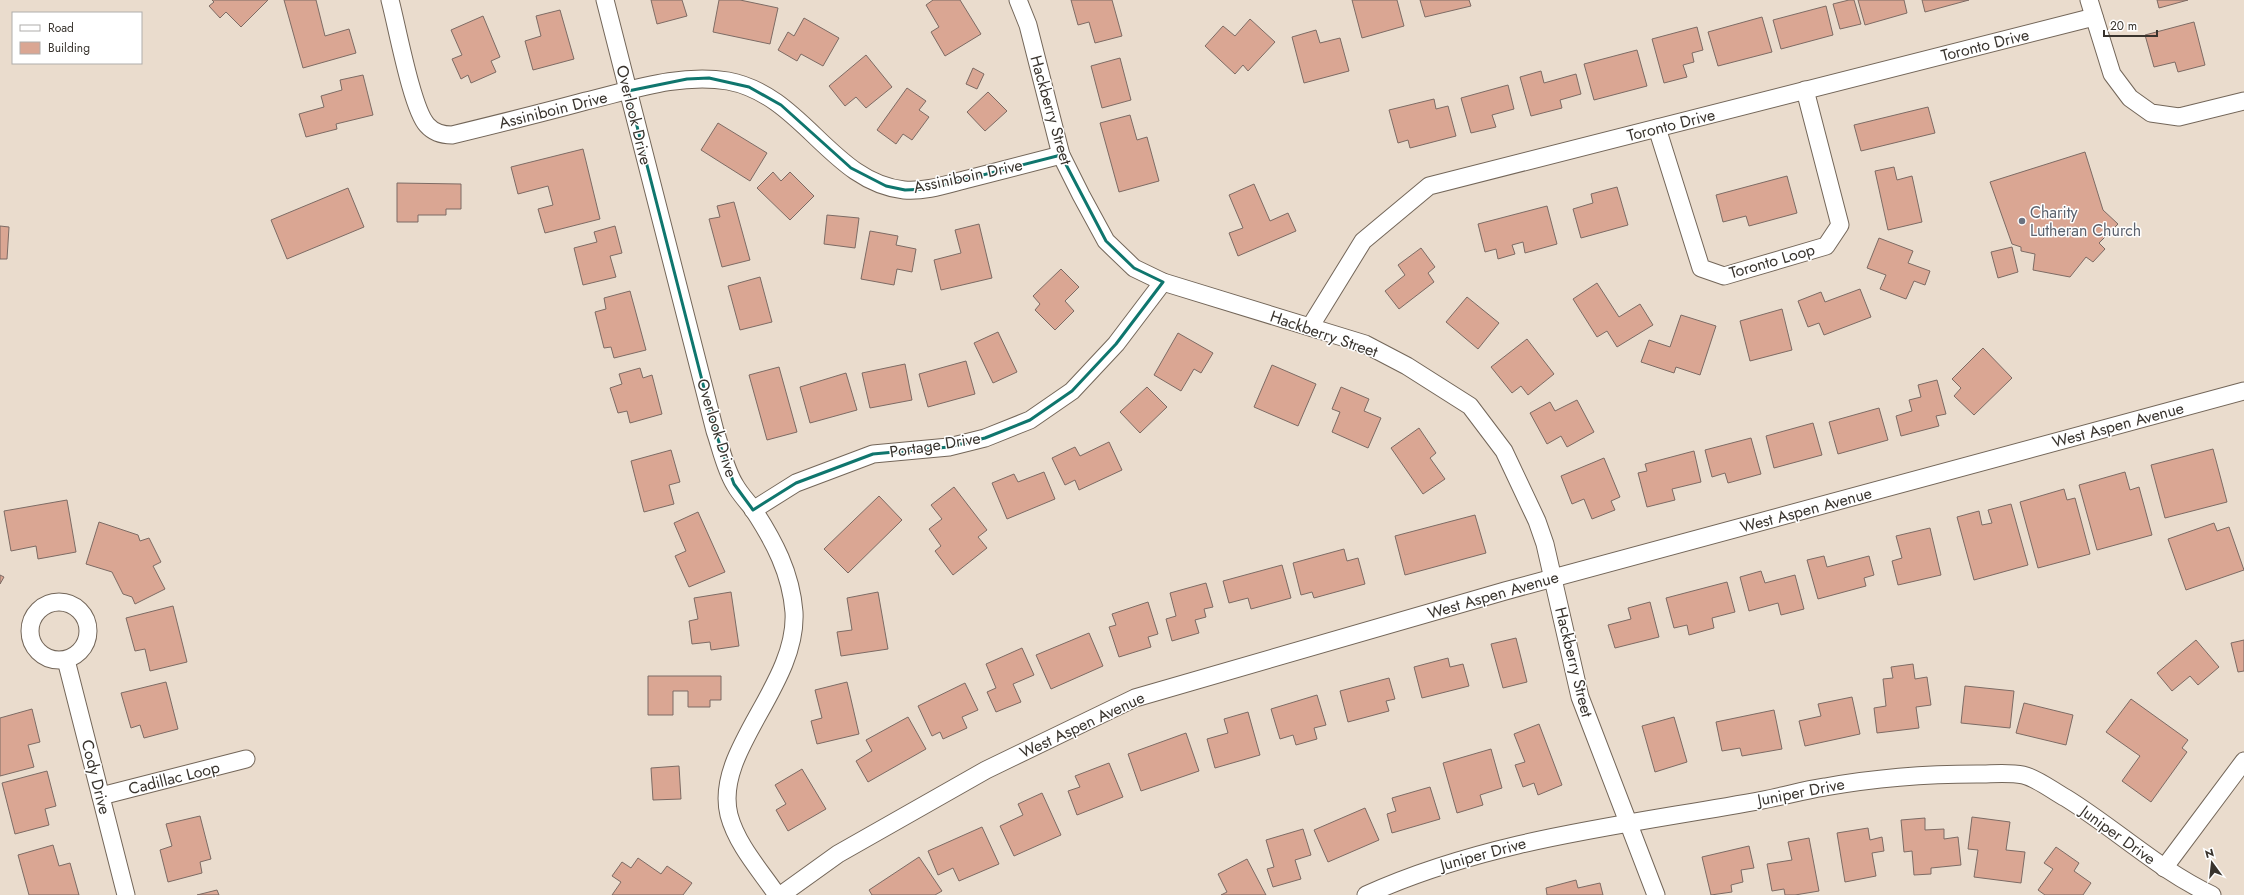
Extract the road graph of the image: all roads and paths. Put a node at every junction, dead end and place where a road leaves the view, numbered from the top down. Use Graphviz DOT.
graph roads {
  1 [pos="390,0"];
  2 [pos="605,0"];
  3 [pos="1018,0"];
  4 [pos="2089,0"];
  5 [pos="2094,17"];
  6 [pos="1805,90"];
  7 [pos="628,91"];
  8 [pos="2244,101"];
  9 [pos="1657,128"];
  10 [pos="1061,155"];
  11 [pos="1163,282"];
  12 [pos="1310,327"];
  13 [pos="2244,391"];
  14 [pos="753,510"];
  15 [pos="1554,578"];
  16 [pos="66,660"];
  17 [pos="246,760"];
  18 [pos="2244,761"];
  19 [pos="101,796"];
  20 [pos="1628,823"];
  21 [pos="2164,868"];
  22 [pos="126,895"];
  23 [pos="778,895"];
  24 [pos="781,895"];
  25 [pos="1366,895"];
  26 [pos="1656,895"];
  27 [pos="2212,895"];
  1 -- 7 [label="street, Assiniboin Drive"];
  2 -- 7 [label="street, Overlook Drive"];
  3 -- 10 [label="street, Hackberry Street"];
  4 -- 5 [label="street"];
  5 -- 6 [label="street, Toronto Drive"];
  5 -- 8 [label="street"];
  6 -- 9 [label="street, Toronto Drive"];
  6 -- 9 [label="street, Toronto Loop"];
  7 -- 10 [label="street, Assiniboin Drive"];
  7 -- 14 [label="street, Overlook Drive"];
  9 -- 12 [label="street, Toronto Drive"];
  10 -- 11 [label="street, Hackberry Street"];
  11 -- 12 [label="street, Hackberry Street"];
  11 -- 14 [label="street, Portage Drive"];
  12 -- 15 [label="street, Hackberry Street"];
  13 -- 15 [label="street, West Aspen Avenue"];
  14 -- 23 [label="street, Overlook Drive"];
  15 -- 20 [label="street, Hackberry Street"];
  15 -- 24 [label="street, West Aspen Avenue"];
  16 -- 19 [label="street, Cody Drive"];
  17 -- 19 [label="street, Cadillac Loop"];
  18 -- 21 [label="street"];
  19 -- 22 [label="street, Cody Drive"];
  20 -- 21 [label="street, Juniper Drive"];
  20 -- 25 [label="street, Juniper Drive"];
  20 -- 26 [label="street, Hackberry Street"];
  21 -- 27 [label="street, Juniper Drive"];
}
